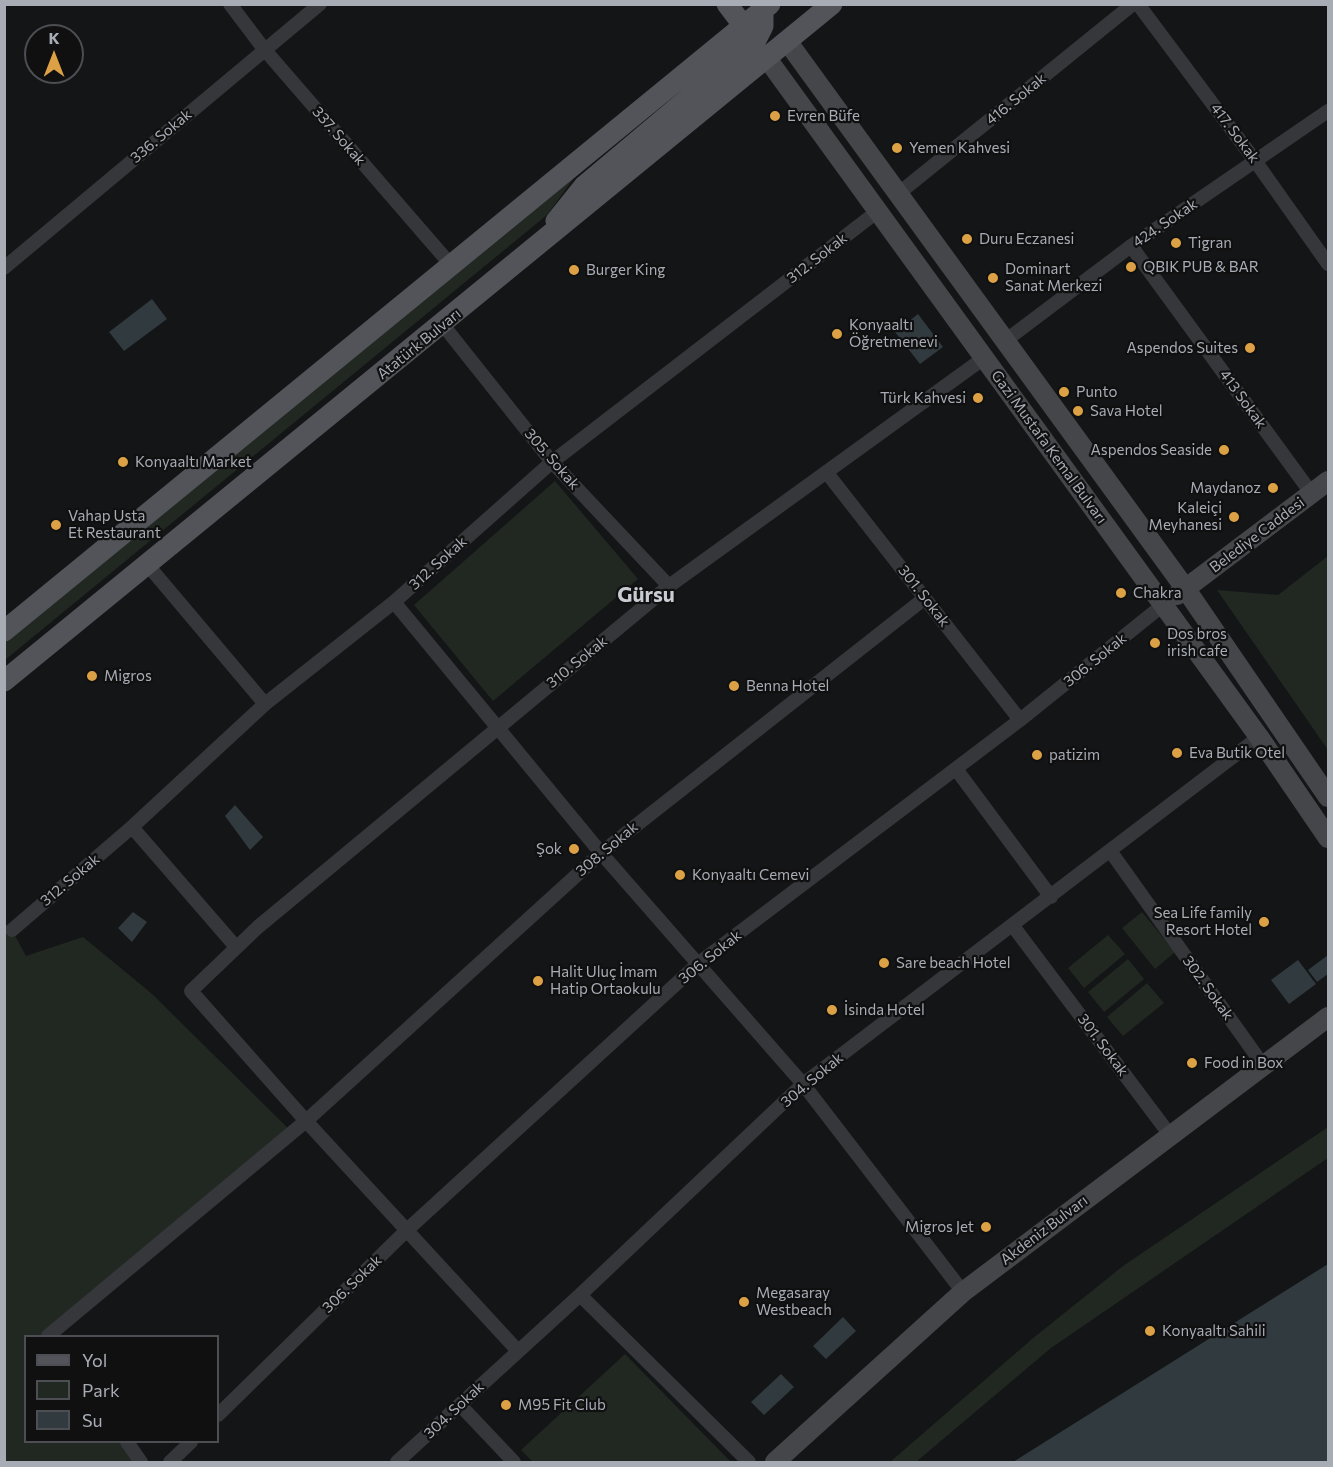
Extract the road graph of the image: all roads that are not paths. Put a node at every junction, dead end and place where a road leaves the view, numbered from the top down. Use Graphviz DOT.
graph roads {
  1 [pos="230,4"];
  2 [pos="320,4"];
  3 [pos="727,4"];
  4 [pos="832,4"];
  5 [pos="1133,4"];
  6 [pos="1138,4"];
  7 [pos="764,6"];
  8 [pos="787,41"];
  9 [pos="755,42"];
  10 [pos="264,49"];
  11 [pos="1329,111"];
  12 [pos="1256,162"];
  13 [pos="898,194"];
  14 [pos="878,211"];
  15 [pos="1131,246"];
  16 [pos="1329,264"];
  17 [pos="451,265"];
  18 [pos="4,268"];
  19 [pos="442,325"];
  20 [pos="1005,341"];
  21 [pos="984,358"];
  22 [pos="552,462"];
  23 [pos="827,473"];
  24 [pos="1329,482"];
  25 [pos="1312,494"];
  26 [pos="146,563"];
  27 [pos="669,586"];
  28 [pos="1185,588"];
  29 [pos="925,598"];
  30 [pos="394,602"];
  31 [pos="1163,605"];
  32 [pos="4,631"];
  33 [pos="4,681"];
  34 [pos="265,705"];
  35 [pos="1020,720"];
  36 [pos="1277,722"];
  37 [pos="497,727"];
  38 [pos="1259,737"];
  39 [pos="956,769"];
  40 [pos="1329,797"];
  41 [pos="132,827"];
  42 [pos="1329,838"];
  43 [pos="1111,852"];
  44 [pos="600,853"];
  45 [pos="1050,897"];
  46 [pos="1013,926"];
  47 [pos="12,930"];
  48 [pos="236,947"];
  49 [pos="699,963"];
  50 [pos="1329,1017"];
  51 [pos="1263,1065"];
  52 [pos="803,1084"];
  53 [pos="306,1121"];
  54 [pos="1170,1135"];
  55 [pos="407,1230"];
  56 [pos="963,1292"];
  57 [pos="580,1295"];
  58 [pos="49,1335"];
  59 [pos="518,1350"];
  60 [pos="460,1405"];
  61 [pos="219,1414"];
  62 [pos="128,1443"];
  63 [pos="190,1443"];
  64 [pos="141,1462"];
  65 [pos="170,1462"];
  66 [pos="397,1462"];
  67 [pos="514,1462"];
  68 [pos="749,1462"];
  69 [pos="775,1462"];
  1 -- 10 [label="street, 337. Sokak"];
  2 -- 10 [label="street, 336. Sokak"];
  3 -- 9 [label="main road, Gazi Mustafa Kemal Bulvarı"];
  4 -- 8 [label="main road"];
  5 -- 13 [label="street, 416. Sokak"];
  6 -- 12 [label="street, 417. Sokak"];
  7 -- 8 [label="main road"];
  7 -- 9 [label="main road"];
  8 -- 9 [label="main road"];
  8 -- 13 [label="main road, Gazi Mustafa Kemal Bulvarı"];
  9 -- 14 [label="main road, Gazi Mustafa Kemal Bulvarı"];
  9 -- 17 [label="main road"];
  9 -- 19 [label="main road, Atatürk Bulvarı"];
  10 -- 17 [label="street, 337. Sokak"];
  10 -- 18 [label="street, 336. Sokak"];
  11 -- 12 [label="street, 424. Sokak"];
  12 -- 15 [label="street, 424. Sokak"];
  12 -- 16 [label="street, 417. Sokak"];
  13 -- 20 [label="main road, Gazi Mustafa Kemal Bulvarı"];
  14 -- 21 [label="main road, Gazi Mustafa Kemal Bulvarı"];
  14 -- 22 [label="street, 312. Sokak"];
  15 -- 20 [label="street, 424. Sokak"];
  15 -- 25 [label="street, 413 Sokak"];
  17 -- 32 [label="main road"];
  19 -- 22 [label="street, 305. Sokak"];
  19 -- 26 [label="main road, Atatürk Bulvarı"];
  20 -- 28 [label="main road, Gazi Mustafa Kemal Bulvarı"];
  21 -- 23 [label="street, 310. Sokak"];
  21 -- 31 [label="main road, Gazi Mustafa Kemal Bulvarı"];
  22 -- 27 [label="street, 305. Sokak"];
  22 -- 30 [label="street, 312. Sokak"];
  23 -- 27 [label="street, 310. Sokak"];
  23 -- 29 [label="street, 301. Sokak"];
  24 -- 25 [label="main road, Belediye Caddesi"];
  25 -- 28 [label="main road, Belediye Caddesi"];
  26 -- 33 [label="main road, Atatürk Bulvarı"];
  26 -- 34 [label="street"];
  27 -- 37 [label="street, 310. Sokak"];
  28 -- 31 [label="main road, 306. Sokak"];
  28 -- 36 [label="main road, Gazi Mustafa Kemal Bulvarı"];
  29 -- 35 [label="street, 301. Sokak"];
  29 -- 44 [label="street, 308. Sokak"];
  30 -- 34 [label="street, 312. Sokak"];
  30 -- 37 [label="street"];
  31 -- 35 [label="street, 306. Sokak"];
  31 -- 38 [label="main road, Gazi Mustafa Kemal Bulvarı"];
  34 -- 41 [label="street, 312. Sokak"];
  35 -- 39 [label="street, 306. Sokak"];
  36 -- 38 [label="main road"];
  36 -- 40 [label="main road, Gazi Mustafa Kemal Bulvarı"];
  37 -- 44 [label="street"];
  37 -- 48 [label="street, 310. Sokak"];
  38 -- 42 [label="main road, Gazi Mustafa Kemal Bulvarı"];
  38 -- 43 [label="street, 304. Sokak"];
  39 -- 45 [label="street"];
  39 -- 49 [label="street, 306. Sokak"];
  41 -- 47 [label="street, 312. Sokak"];
  41 -- 48 [label="street"];
  43 -- 45 [label="street, 304. Sokak"];
  43 -- 51 [label="street, 302. Sokak"];
  44 -- 49 [label="street"];
  44 -- 53 [label="street, 308. Sokak"];
  45 -- 46 [label="street, 304. Sokak"];
  46 -- 52 [label="street, 304. Sokak"];
  46 -- 54 [label="street, 301. Sokak"];
  48 -- 53 [label="street, 310. Sokak"];
  49 -- 52 [label="street"];
  49 -- 55 [label="street, 306. Sokak"];
  50 -- 51 [label="main road, Akdeniz Bulvarı"];
  51 -- 54 [label="main road, Akdeniz Bulvarı"];
  52 -- 56 [label="street"];
  52 -- 57 [label="street, 304. Sokak"];
  53 -- 55 [label="street"];
  53 -- 58 [label="street, 308. Sokak"];
  54 -- 56 [label="main road, Akdeniz Bulvarı"];
  55 -- 59 [label="street"];
  55 -- 61 [label="street, 306. Sokak"];
  56 -- 69 [label="main road, Akdeniz Bulvarı"];
  57 -- 59 [label="street, 304. Sokak"];
  57 -- 68 [label="street"];
  59 -- 60 [label="street, 304. Sokak"];
  60 -- 66 [label="street, 304. Sokak"];
  60 -- 67 [label="street"];
  62 -- 64 [label="street"];
  63 -- 65 [label="street"];
}
